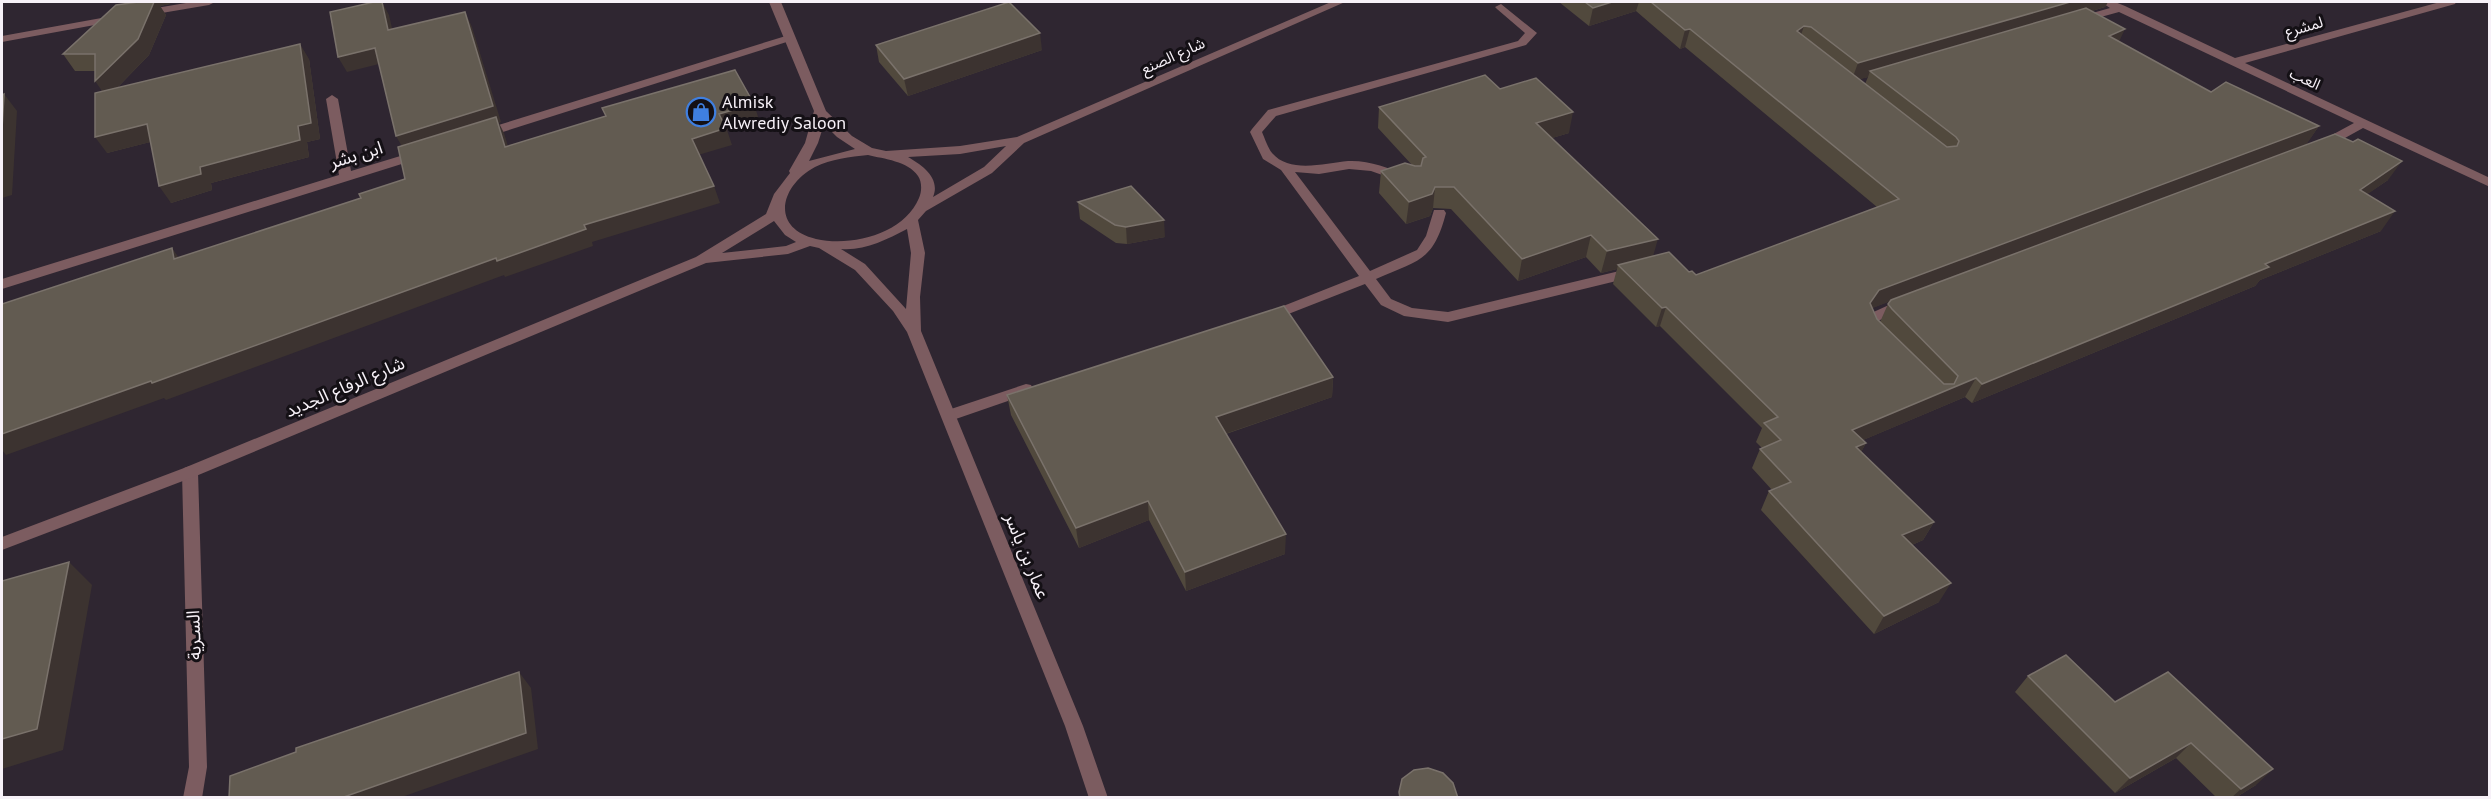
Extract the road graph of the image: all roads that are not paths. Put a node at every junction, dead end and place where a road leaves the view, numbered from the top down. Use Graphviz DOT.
graph roads {
  1 [pos="209,2"];
  2 [pos="775,2"];
  3 [pos="1339,2"];
  4 [pos="2107,2"];
  5 [pos="2451,2"];
  6 [pos="1501,7"];
  7 [pos="2121,8"];
  8 [pos="2071,22"];
  9 [pos="789,38"];
  10 [pos="2,39"];
  11 [pos="2235,62"];
  12 [pos="332,99"];
  13 [pos="820,111"];
  14 [pos="2363,123"];
  15 [pos="471,138"];
  16 [pos="1020,140"];
  17 [pos="437,148"];
  18 [pos="868,151"];
  19 [pos="2305,153"];
  20 [pos="890,154"];
  21 [pos="1285,167"];
  22 [pos="346,177"];
  23 [pos="789,180"];
  24 [pos="1413,182"];
  25 [pos="2490,183"];
  26 [pos="780,194"];
  27 [pos="923,208"];
  28 [pos="1439,213"];
  29 [pos="912,221"];
  30 [pos="808,242"];
  31 [pos="823,245"];
  32 [pos="700,260"];
  33 [pos="1646,270"];
  34 [pos="1367,278"];
  35 [pos="2,284"];
  36 [pos="1915,299"];
  37 [pos="1250,323"];
  38 [pos="914,331"];
  39 [pos="1886,345"];
  40 [pos="1043,384"];
  41 [pos="950,415"];
  42 [pos="190,472"];
  43 [pos="2,544"];
  44 [pos="192,798"];
  45 [pos="1099,798"];
  1 -- 10 [label="street"];
  2 -- 9 [label="street"];
  3 -- 16 [label="street, شارع الصنع"];
  4 -- 7 [label="street, العب"];
  5 -- 11 [label="street, لمشرع"];
  6 -- 21 [label="street"];
  7 -- 8 [label="street"];
  7 -- 11 [label="street, العب"];
  9 -- 13 [label="street"];
  9 -- 15 [label="street"];
  11 -- 14 [label="street, العب"];
  12 -- 22 [label="street"];
  13 -- 18 [label="street"];
  13 -- 23 [label="street"];
  14 -- 19 [label="street"];
  14 -- 25 [label="street, العب"];
  16 -- 20 [label="street, شارع الصنع"];
  16 -- 27 [label="street, شارع الصنع"];
  17 -- 22 [label="street, ابن بشر"];
  18 -- 20 [label="street"];
  18 -- 23 [label="street"];
  20 -- 27 [label="street"];
  21 -- 24 [label="street"];
  21 -- 34 [label="street"];
  22 -- 35 [label="street, ابن بشر"];
  23 -- 26 [label="street"];
  26 -- 30 [label="street"];
  26 -- 32 [label="street, شارع الرفاع الجديد"];
  27 -- 29 [label="street"];
  28 -- 34 [label="street"];
  29 -- 31 [label="street"];
  29 -- 38 [label="street, عمار بن ياسر"];
  30 -- 31 [label="street"];
  30 -- 32 [label="street, شارع الرفاع الجديد"];
  31 -- 38 [label="street, عمار بن ياسر"];
  32 -- 42 [label="street, شارع الرفاع الجديد"];
  33 -- 34 [label="street"];
  34 -- 37 [label="street"];
  36 -- 39 [label="street"];
  38 -- 41 [label="street, عمار بن ياسر"];
  40 -- 41 [label="street"];
  41 -- 45 [label="street, عمار بن ياسر"];
  42 -- 43 [label="street, شارع الرفاع الجديد"];
  42 -- 44 [label="street, السـرية"];
}
